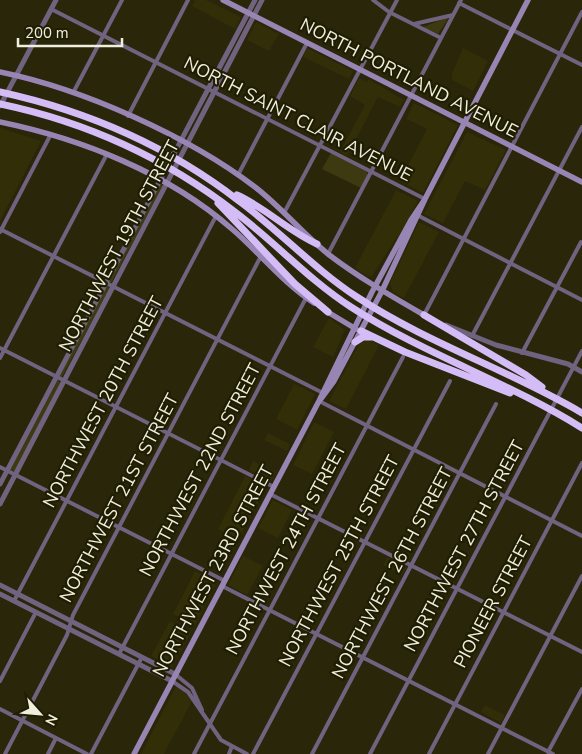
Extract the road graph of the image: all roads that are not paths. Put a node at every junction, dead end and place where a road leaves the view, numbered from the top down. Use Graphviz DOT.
graph roads {
  1 [pos="56,0"];
  2 [pos="122,0"];
  3 [pos="188,0"];
  4 [pos="223,0"];
  5 [pos="255,0"];
  6 [pos="262,0"];
  7 [pos="373,0"];
  8 [pos="396,0"];
  9 [pos="528,0"];
  10 [pos="460,2"];
  11 [pos="51,9"];
  12 [pos="248,12"];
  13 [pos="389,12"];
  14 [pos="582,12"];
  15 [pos="453,15"];
  16 [pos="254,16"];
  17 [pos="414,24"];
  18 [pos="513,30"];
  19 [pos="103,36"];
  20 [pos="441,38"];
  21 [pos="307,42"];
  22 [pos="561,54"];
  23 [pos="155,62"];
  24 [pos="582,65"];
  25 [pos="359,69"];
  26 [pos="0,72"];
  27 [pos="15,77"];
  28 [pos="208,89"];
  29 [pos="0,92"];
  30 [pos="215,92"];
  31 [pos="73,94"];
  32 [pos="412,96"];
  33 [pos="0,105"];
  34 [pos="128,116"];
  35 [pos="267,119"];
  36 [pos="0,122"];
  37 [pos="466,123"];
  38 [pos="582,127"];
  39 [pos="52,134"];
  40 [pos="179,143"];
  41 [pos="320,145"];
  42 [pos="186,147"];
  43 [pos="513,147"];
  44 [pos="107,154"];
  45 [pos="560,171"];
  46 [pos="372,172"];
  47 [pos="238,174"];
  48 [pos="160,178"];
  49 [pos="168,182"];
  50 [pos="582,182"];
  51 [pos="225,190"];
  52 [pos="208,192"];
  53 [pos="426,199"];
  54 [pos="284,213"];
  55 [pos="417,215"];
  56 [pos="216,216"];
  57 [pos="0,230"];
  58 [pos="464,239"];
  59 [pos="581,242"];
  60 [pos="317,244"];
  61 [pos="328,254"];
  62 [pos="54,256"];
  63 [pos="262,256"];
  64 [pos="511,263"];
  65 [pos="381,275"];
  66 [pos="366,280"];
  67 [pos="105,282"];
  68 [pos="114,287"];
  69 [pos="557,287"];
  70 [pos="374,289"];
  71 [pos="380,294"];
  72 [pos="306,298"];
  73 [pos="582,300"];
  74 [pos="165,312"];
  75 [pos="328,312"];
  76 [pos="424,315"];
  77 [pos="358,327"];
  78 [pos="472,336"];
  79 [pos="372,337"];
  80 [pos="218,340"];
  81 [pos="355,342"];
  82 [pos="2,349"];
  83 [pos="582,351"];
  84 [pos="522,353"];
  85 [pos="403,357"];
  86 [pos="0,358"];
  87 [pos="270,366"];
  88 [pos="574,367"];
  89 [pos="582,372"];
  90 [pos="56,376"];
  91 [pos="64,381"];
  92 [pos="450,381"];
  93 [pos="324,393"];
  94 [pos="552,396"];
  95 [pos="319,401"];
  96 [pos="496,404"];
  97 [pos="116,407"];
  98 [pos="548,408"];
  99 [pos="582,413"];
  100 [pos="367,426"];
  101 [pos="582,428"];
  102 [pos="169,433"];
  103 [pos="414,449"];
  104 [pos="221,460"];
  105 [pos="582,463"];
  106 [pos="0,467"];
  107 [pos="7,470"];
  108 [pos="461,472"];
  109 [pos="15,474"];
  110 [pos="0,484"];
  111 [pos="274,487"];
  112 [pos="270,494"];
  113 [pos="506,496"];
  114 [pos="67,501"];
  115 [pos="0,504"];
  116 [pos="318,518"];
  117 [pos="552,521"];
  118 [pos="119,527"];
  119 [pos="582,536"];
  120 [pos="365,542"];
  121 [pos="172,554"];
  122 [pos="412,565"];
  123 [pos="582,576"];
  124 [pos="223,584"];
  125 [pos="0,585"];
  126 [pos="458,588"];
  127 [pos="0,594"];
  128 [pos="18,594"];
  129 [pos="14,601"];
  130 [pos="270,610"];
  131 [pos="36,612"];
  132 [pos="504,612"];
  133 [pos="71,621"];
  134 [pos="69,629"];
  135 [pos="316,633"];
  136 [pos="550,636"];
  137 [pos="122,648"];
  138 [pos="582,652"];
  139 [pos="119,654"];
  140 [pos="142,657"];
  141 [pos="363,657"];
  142 [pos="138,664"];
  143 [pos="175,674"];
  144 [pos="409,680"];
  145 [pos="0,681"];
  146 [pos="172,681"];
  147 [pos="582,689"];
  148 [pos="456,704"];
  149 [pos="0,710"];
  150 [pos="204,714"];
  151 [pos="22,721"];
  152 [pos="209,725"];
  153 [pos="502,728"];
  154 [pos="56,738"];
  155 [pos="232,746"];
  156 [pos="550,753"];
  157 [pos="5,754"];
  158 [pos="48,754"];
  159 [pos="89,754"];
  160 [pos="134,754"];
  161 [pos="194,754"];
  162 [pos="229,754"];
  163 [pos="247,754"];
  164 [pos="253,754"];
  165 [pos="312,754"];
  166 [pos="370,754"];
  167 [pos="429,754"];
  168 [pos="488,754"];
  1 -- 11 [label="street"];
  2 -- 19 [label="street"];
  3 -- 23 [label="street"];
  4 -- 12 [label="main road, NORTH PORTLAND AVENUE"];
  5 -- 12 [label="street, NORTHWEST 19TH STREET"];
  6 -- 16 [label="street, NORTHWEST 19TH STREET"];
  7 -- 13 [label="street"];
  8 -- 13 [label="street"];
  9 -- 18 [label="main road, NORTHWEST 23RD STREET"];
  10 -- 15 [label="street"];
  10 -- 18 [label="street"];
  11 -- 19 [label="street, NORTH SAINT CLAIR AVENUE"];
  11 -- 27 [label="street"];
  12 -- 16 [label="main road, NORTH PORTLAND AVENUE"];
  12 -- 28 [label="street, NORTHWEST 19TH STREET"];
  13 -- 17 [label="street"];
  13 -- 25 [label="street"];
  14 -- 22 [label="street"];
  15 -- 17 [label="street"];
  15 -- 20 [label="street"];
  16 -- 21 [label="main road, NORTH PORTLAND AVENUE"];
  16 -- 30 [label="street, NORTHWEST 19TH STREET"];
  17 -- 20 [label="street"];
  18 -- 22 [label="street"];
  18 -- 37 [label="main road, NORTHWEST 23RD STREET"];
  19 -- 23 [label="street, NORTH SAINT CLAIR AVENUE"];
  19 -- 31 [label="street"];
  20 -- 32 [label="street"];
  21 -- 25 [label="main road, NORTH PORTLAND AVENUE"];
  21 -- 35 [label="street"];
  22 -- 24 [label="street"];
  22 -- 43 [label="street"];
  23 -- 28 [label="street, NORTH SAINT CLAIR AVENUE"];
  23 -- 34 [label="street"];
  25 -- 32 [label="main road, NORTH PORTLAND AVENUE"];
  25 -- 41 [label="street"];
  26 -- 27 [label="main road"];
  27 -- 31 [label="main road"];
  27 -- 33 [label="street"];
  28 -- 30 [label="street, NORTH SAINT CLAIR AVENUE"];
  28 -- 40 [label="street, NORTHWEST 19TH STREET"];
  29 -- 51 [label="highway"];
  30 -- 35 [label="street, NORTH SAINT CLAIR AVENUE"];
  30 -- 42 [label="street, NORTHWEST 19TH STREET"];
  31 -- 34 [label="main road"];
  32 -- 37 [label="main road, NORTH PORTLAND AVENUE"];
  32 -- 46 [label="street"];
  33 -- 52 [label="highway"];
  34 -- 40 [label="main road"];
  35 -- 41 [label="street, NORTH SAINT CLAIR AVENUE"];
  35 -- 47 [label="street"];
  36 -- 39 [label="main road"];
  37 -- 43 [label="main road, NORTH PORTLAND AVENUE"];
  37 -- 53 [label="main road, NORTHWEST 23RD STREET"];
  38 -- 45 [label="street"];
  39 -- 44 [label="main road"];
  39 -- 57 [label="street"];
  40 -- 42 [label="main road"];
  40 -- 48 [label="street, NORTHWEST 19TH STREET"];
  41 -- 46 [label="street, NORTH SAINT CLAIR AVENUE"];
  41 -- 54 [label="street"];
  42 -- 47 [label="main road"];
  42 -- 49 [label="street, NORTHWEST 19TH STREET"];
  43 -- 45 [label="main road, NORTH PORTLAND AVENUE"];
  43 -- 58 [label="street"];
  44 -- 48 [label="main road"];
  44 -- 62 [label="street"];
  45 -- 50 [label="main road, NORTH PORTLAND AVENUE"];
  45 -- 64 [label="street"];
  46 -- 53 [label="street, NORTH SAINT CLAIR AVENUE"];
  46 -- 61 [label="street"];
  47 -- 54 [label="main road"];
  48 -- 49 [label="main road"];
  48 -- 67 [label="street, NORTHWEST 19TH STREET"];
  49 -- 56 [label="main road"];
  49 -- 68 [label="street, NORTHWEST 19TH STREET"];
  51 -- 60 [label="highway"];
  51 -- 94 [label="highway"];
  52 -- 75 [label="highway"];
  52 -- 98 [label="highway"];
  53 -- 55 [label="main road, NORTHWEST 23RD STREET"];
  54 -- 60 [label="main road"];
  55 -- 58 [label="street"];
  55 -- 65 [label="main road, NORTHWEST 23RD STREET"];
  55 -- 71 [label="main road, NORTHWEST 23RD STREET"];
  56 -- 63 [label="main road"];
  56 -- 74 [label="street, NORTHWEST 20TH STREET"];
  57 -- 62 [label="street"];
  58 -- 64 [label="street"];
  58 -- 76 [label="street"];
  59 -- 69 [label="street"];
  60 -- 61 [label="main road"];
  61 -- 66 [label="main road"];
  62 -- 67 [label="street"];
  62 -- 82 [label="street"];
  63 -- 72 [label="main road"];
  63 -- 80 [label="street, NORTHWEST 21ST STREET"];
  64 -- 69 [label="street"];
  64 -- 78 [label="street"];
  65 -- 66 [label="main road"];
  65 -- 70 [label="main road, NORTHWEST 23RD STREET"];
  66 -- 70 [label="main road"];
  67 -- 68 [label="street"];
  67 -- 90 [label="street, NORTHWEST 19TH STREET"];
  68 -- 74 [label="street"];
  68 -- 91 [label="street, NORTHWEST 19TH STREET"];
  69 -- 73 [label="street"];
  69 -- 84 [label="street"];
  70 -- 71 [label="main road"];
  70 -- 77 [label="main road, NORTHWEST 23RD STREET"];
  71 -- 76 [label="main road"];
  71 -- 77 [label="main road, NORTHWEST 23RD STREET"];
  72 -- 75 [label="main road"];
  72 -- 87 [label="street, NORTHWEST 22ND STREET"];
  74 -- 80 [label="street"];
  74 -- 97 [label="street, NORTHWEST 20TH STREET"];
  75 -- 77 [label="main road"];
  76 -- 78 [label="street"];
  76 -- 94 [label="highway"];
  77 -- 79 [label="highway"];
  77 -- 81 [label="main road, NORTHWEST 23RD STREET"];
  77 -- 93 [label="main road, NORTHWEST 23RD STREET"];
  78 -- 84 [label="street"];
  79 -- 81 [label="highway"];
  79 -- 98 [label="highway"];
  80 -- 87 [label="street"];
  80 -- 102 [label="street, NORTHWEST 21ST STREET"];
  81 -- 93 [label="main road, NORTHWEST 23RD STREET"];
  82 -- 86 [label="street"];
  82 -- 90 [label="street"];
  83 -- 88 [label="street, NORTHWEST 27TH STREET"];
  84 -- 88 [label="street"];
  85 -- 100 [label="street, NORTHWEST 24TH STREET"];
  87 -- 93 [label="street"];
  87 -- 104 [label="street, NORTHWEST 22ND STREET"];
  88 -- 89 [label="street"];
  88 -- 113 [label="street, NORTHWEST 27TH STREET"];
  90 -- 91 [label="street"];
  90 -- 107 [label="street, NORTHWEST 19TH STREET"];
  91 -- 97 [label="street"];
  91 -- 109 [label="street, NORTHWEST 19TH STREET"];
  92 -- 103 [label="street, NORTHWEST 25TH STREET"];
  93 -- 95 [label="main road, NORTHWEST 23RD STREET"];
  94 -- 99 [label="highway"];
  95 -- 100 [label="street"];
  95 -- 111 [label="main road, NORTHWEST 23RD STREET"];
  96 -- 108 [label="street, NORTHWEST 26TH STREET"];
  97 -- 102 [label="street"];
  97 -- 114 [label="street, NORTHWEST 20TH STREET"];
  98 -- 101 [label="highway"];
  100 -- 103 [label="street"];
  100 -- 116 [label="street, NORTHWEST 24TH STREET"];
  102 -- 104 [label="street"];
  102 -- 118 [label="street, NORTHWEST 21ST STREET"];
  103 -- 108 [label="street"];
  103 -- 120 [label="street, NORTHWEST 25TH STREET"];
  104 -- 111 [label="street"];
  104 -- 121 [label="street, NORTHWEST 22ND STREET"];
  105 -- 117 [label="street, PIONEER STREET"];
  106 -- 107 [label="street"];
  107 -- 109 [label="street"];
  107 -- 110 [label="street, NORTHWEST 19TH STREET"];
  108 -- 113 [label="street"];
  108 -- 122 [label="street, NORTHWEST 26TH STREET"];
  109 -- 114 [label="street"];
  109 -- 115 [label="street, NORTHWEST 19TH STREET"];
  111 -- 112 [label="main road, NORTHWEST 23RD STREET"];
  112 -- 116 [label="street"];
  112 -- 124 [label="main road, NORTHWEST 23RD STREET"];
  113 -- 117 [label="street"];
  113 -- 126 [label="street, NORTHWEST 27TH STREET"];
  114 -- 118 [label="street"];
  114 -- 128 [label="street, NORTHWEST 20TH STREET"];
  116 -- 120 [label="street"];
  116 -- 130 [label="street, NORTHWEST 24TH STREET"];
  117 -- 119 [label="street"];
  117 -- 132 [label="street, PIONEER STREET"];
  118 -- 121 [label="street"];
  118 -- 133 [label="street, NORTHWEST 21ST STREET"];
  120 -- 122 [label="street"];
  120 -- 135 [label="street, NORTHWEST 25TH STREET"];
  121 -- 124 [label="street"];
  121 -- 137 [label="street, NORTHWEST 22ND STREET"];
  122 -- 126 [label="street"];
  122 -- 141 [label="street, NORTHWEST 26TH STREET"];
  123 -- 136 [label="street"];
  124 -- 130 [label="street"];
  124 -- 143 [label="main road, NORTHWEST 23RD STREET"];
  125 -- 128 [label="street"];
  126 -- 132 [label="street"];
  126 -- 144 [label="street, NORTHWEST 27TH STREET"];
  127 -- 129 [label="street"];
  128 -- 129 [label="street, NORTHWEST 20TH STREET"];
  128 -- 133 [label="street"];
  129 -- 131 [label="street"];
  130 -- 135 [label="street"];
  130 -- 152 [label="street, NORTHWEST 24TH STREET"];
  131 -- 134 [label="street"];
  131 -- 145 [label="street"];
  132 -- 136 [label="street"];
  132 -- 148 [label="street, PIONEER STREET"];
  133 -- 134 [label="street, NORTHWEST 21ST STREET"];
  133 -- 137 [label="street"];
  134 -- 139 [label="street"];
  134 -- 151 [label="street, NORTHWEST 21ST STREET"];
  135 -- 141 [label="street"];
  135 -- 164 [label="street, NORTHWEST 25TH STREET"];
  136 -- 138 [label="street"];
  136 -- 153 [label="street"];
  137 -- 139 [label="street, NORTHWEST 22ND STREET"];
  137 -- 140 [label="street"];
  139 -- 142 [label="street"];
  140 -- 142 [label="street"];
  140 -- 143 [label="street"];
  141 -- 144 [label="street"];
  141 -- 165 [label="street, NORTHWEST 26TH STREET"];
  142 -- 146 [label="street"];
  142 -- 159 [label="street"];
  143 -- 146 [label="main road, NORTHWEST 23RD STREET"];
  143 -- 150 [label="street"];
  144 -- 148 [label="street"];
  144 -- 166 [label="street, NORTHWEST 27TH STREET"];
  146 -- 150 [label="street"];
  146 -- 160 [label="main road, NORTHWEST 23RD STREET"];
  147 -- 156 [label="street"];
  148 -- 153 [label="street"];
  148 -- 167 [label="street, PIONEER STREET"];
  149 -- 151 [label="street"];
  150 -- 152 [label="street"];
  151 -- 154 [label="street"];
  151 -- 157 [label="street, NORTHWEST 21ST STREET"];
  152 -- 155 [label="street"];
  152 -- 161 [label="street, NORTHWEST 24TH STREET"];
  153 -- 156 [label="street"];
  153 -- 168 [label="street"];
  154 -- 158 [label="street"];
  154 -- 159 [label="street"];
  155 -- 162 [label="street"];
  155 -- 163 [label="street"];
}
